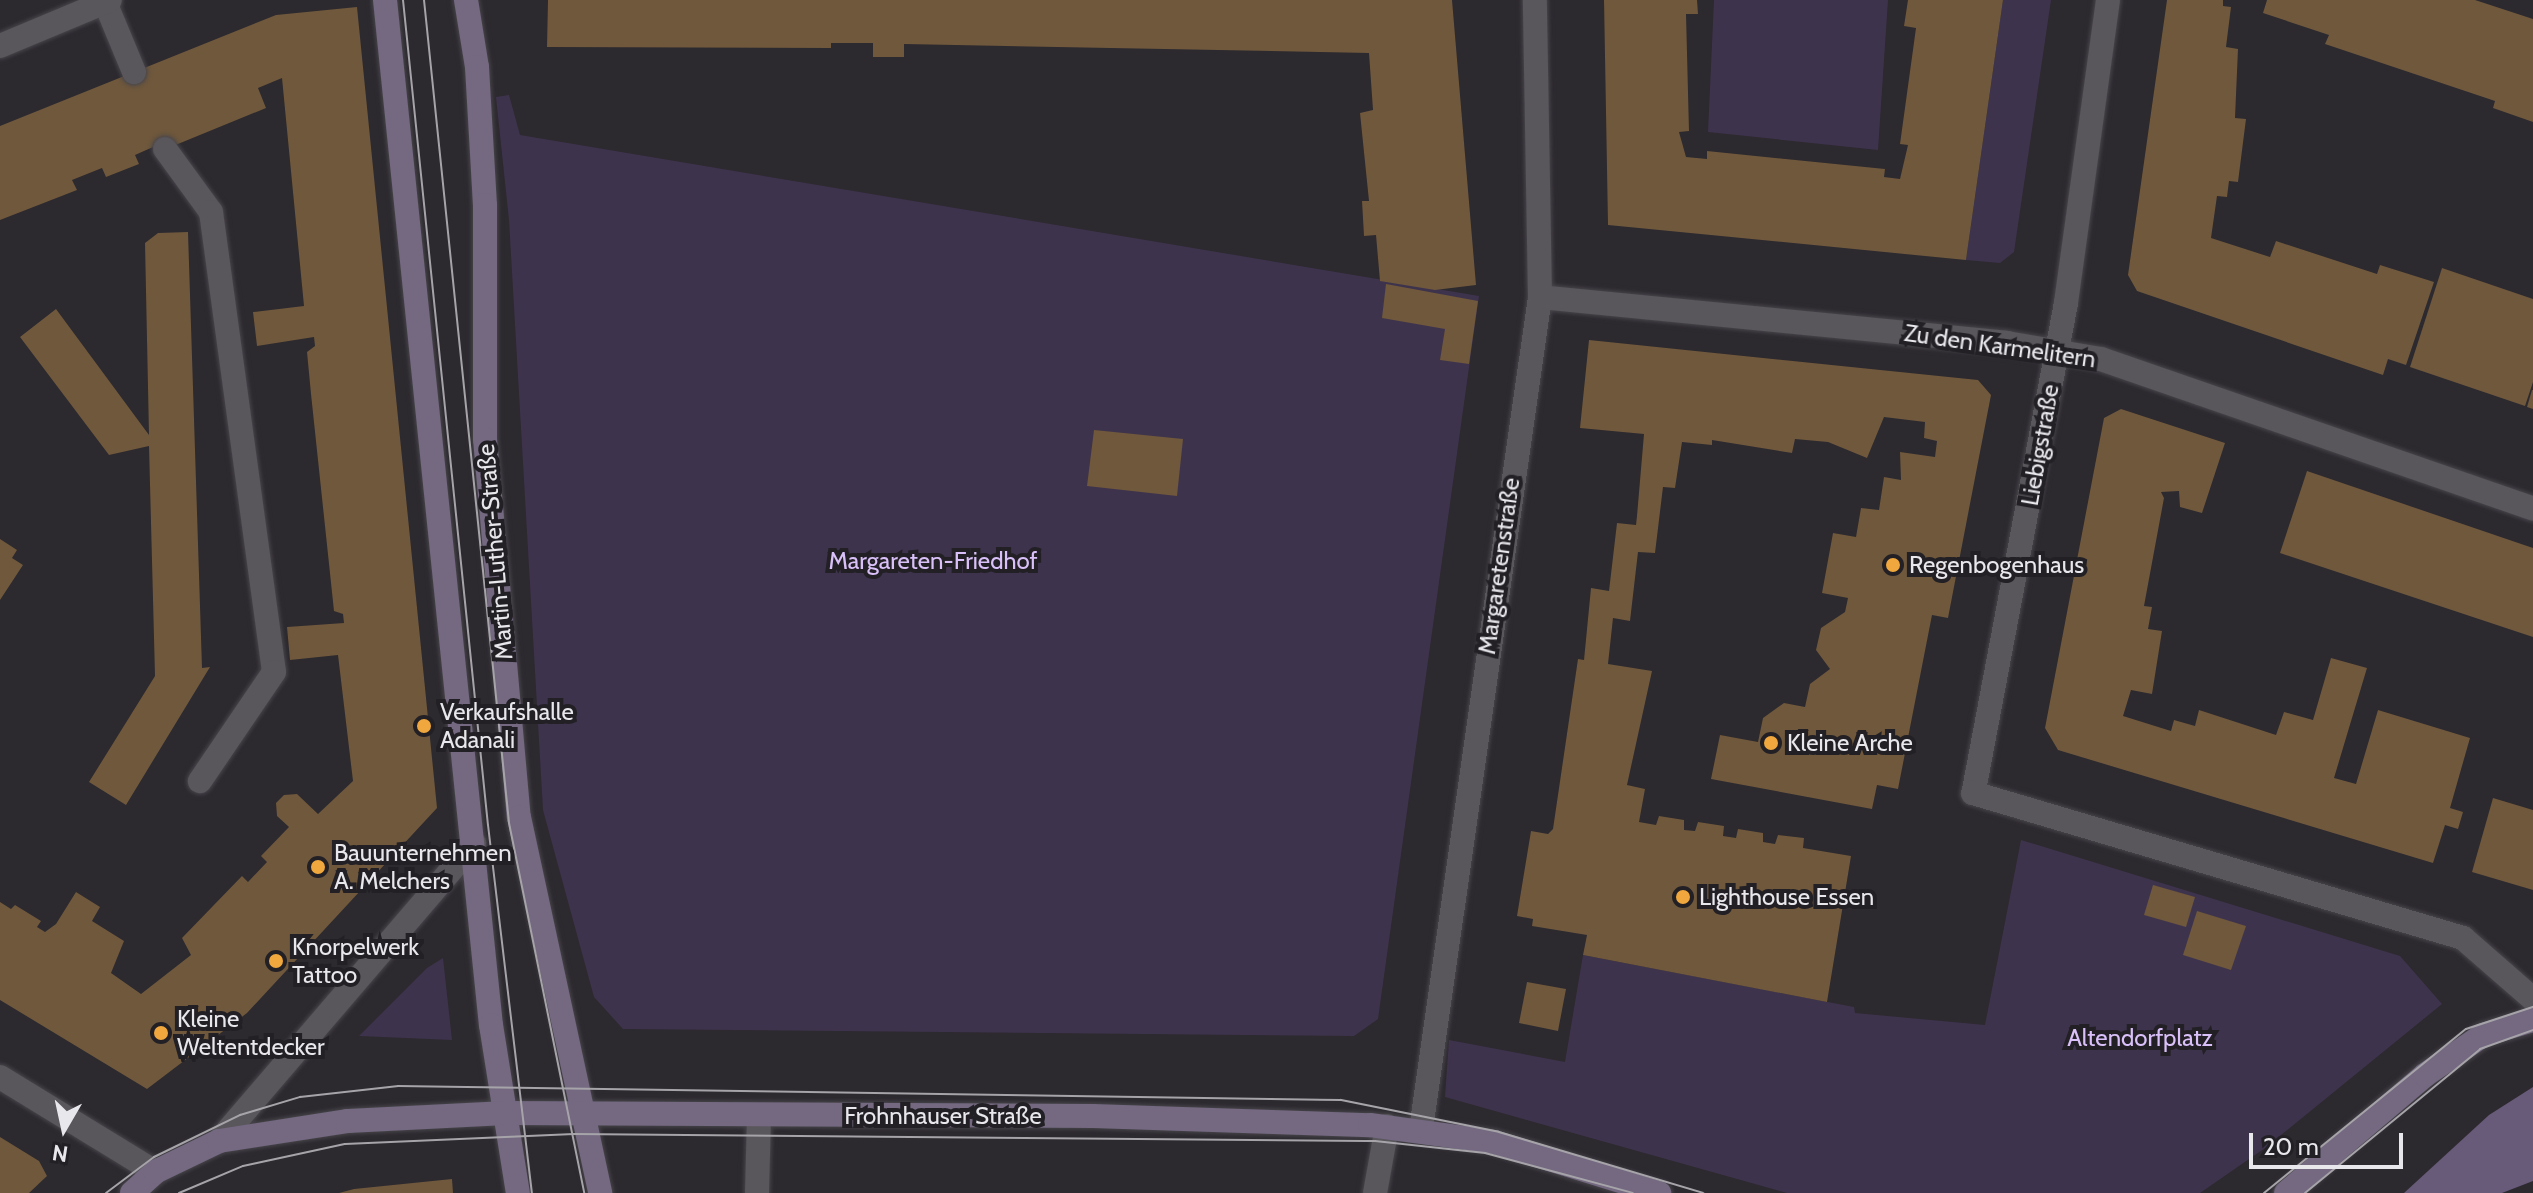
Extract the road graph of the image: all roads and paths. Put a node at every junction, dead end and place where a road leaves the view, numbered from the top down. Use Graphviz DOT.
graph roads {
  1 [pos="385,0"];
  2 [pos="466,0"];
  3 [pos="1535,0"];
  4 [pos="2108,0"];
  5 [pos="108,1"];
  6 [pos="0,46"];
  7 [pos="134,72"];
  8 [pos="165,149"];
  9 [pos="1540,297"];
  10 [pos="2057,351"];
  11 [pos="2533,509"];
  12 [pos="200,781"];
  13 [pos="474,843"];
  14 [pos="2533,999"];
  15 [pos="2533,1020"];
  16 [pos="0,1077"];
  17 [pos="506,1113"];
  18 [pos="584,1116"];
  19 [pos="759,1116"];
  20 [pos="1387,1126"];
  21 [pos="1421,1129"];
  22 [pos="219,1141"];
  23 [pos="155,1172"];
  24 [pos="132,1193"];
  25 [pos="518,1193"];
  26 [pos="600,1193"];
  27 [pos="757,1193"];
  28 [pos="1375,1193"];
  29 [pos="1659,1193"];
  30 [pos="2286,1193"];
  1 -- 13 [label="main road, Martin-Luther-Straße"];
  2 -- 18 [label="main road, Martin-Luther-Straße"];
  3 -- 9 [label="street, Margaretenstraße"];
  4 -- 10 [label="street, Liebigstraße"];
  5 -- 6 [label="street"];
  5 -- 7 [label="street"];
  8 -- 12 [label="street"];
  9 -- 10 [label="street, Zu den Karmelitern"];
  9 -- 21 [label="street, Margaretenstraße"];
  10 -- 11 [label="street, Zu den Karmelitern"];
  10 -- 14 [label="street, Liebigstraße"];
  13 -- 17 [label="main road, Martin-Luther-Straße"];
  13 -- 22 [label="street, Frohnhauser Straße"];
  15 -- 30 [label="main road"];
  16 -- 23 [label="street"];
  17 -- 18 [label="main road, Frohnhauser Straße"];
  17 -- 22 [label="main road, Frohnhauser Straße"];
  17 -- 25 [label="main road, Martin-Luther-Straße"];
  18 -- 19 [label="main road, Frohnhauser Straße"];
  18 -- 26 [label="main road, Martin-Luther-Straße"];
  19 -- 20 [label="main road, Frohnhauser Straße"];
  19 -- 27 [label="street"];
  20 -- 21 [label="main road, Frohnhauser Straße"];
  20 -- 28 [label="street"];
  21 -- 29 [label="main road, Frohnhauser Straße"];
  22 -- 23 [label="main road, Frohnhauser Straße"];
  23 -- 24 [label="main road, Frohnhauser Straße"];
}
